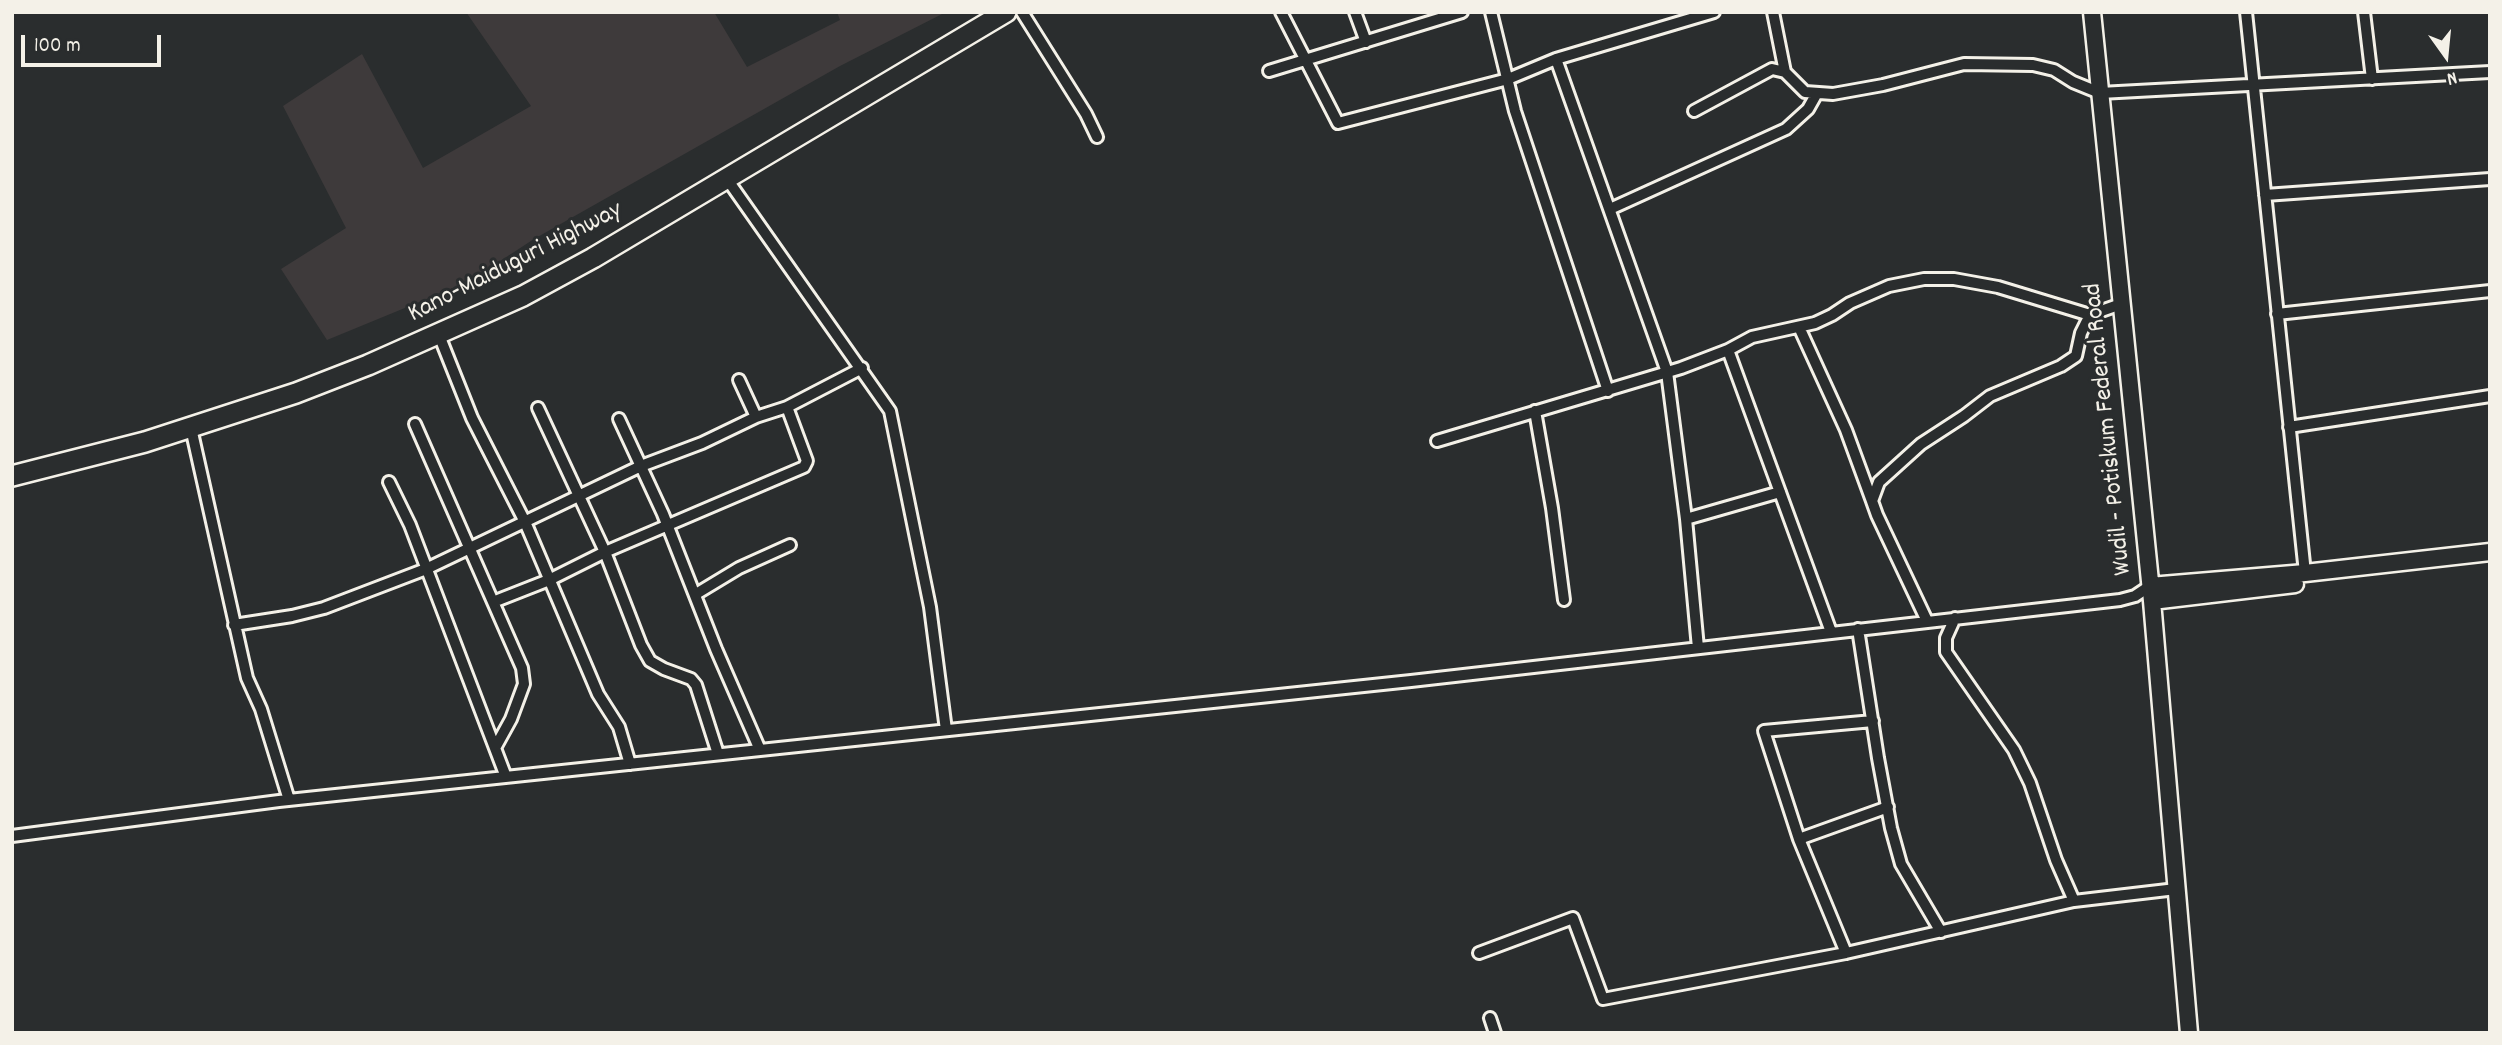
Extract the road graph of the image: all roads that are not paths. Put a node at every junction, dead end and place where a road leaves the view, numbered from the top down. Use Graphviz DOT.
graph roads {
  1 [pos="1006,12"];
  2 [pos="1022,12"];
  3 [pos="1281,12"];
  4 [pos="1355,12"];
  5 [pos="1462,12"];
  6 [pos="1492,12"];
  7 [pos="1714,12"];
  8 [pos="1773,12"];
  9 [pos="2092,12"];
  10 [pos="2246,12"];
  11 [pos="2364,12"];
  12 [pos="1445,15"];
  13 [pos="1366,42"];
  14 [pos="1556,59"];
  15 [pos="1306,60"];
  16 [pos="1269,71"];
  17 [pos="1785,72"];
  18 [pos="2490,72"];
  19 [pos="1508,79"];
  20 [pos="2372,79"];
  21 [pos="2254,86"];
  22 [pos="1817,93"];
  23 [pos="2100,93"];
  24 [pos="1694,111"];
  25 [pos="1097,137"];
  26 [pos="727,179"];
  27 [pos="2490,179"];
  28 [pos="2265,195"];
  29 [pos="1610,209"];
  30 [pos="2490,291"];
  31 [pos="2121,304"];
  32 [pos="2277,314"];
  33 [pos="2090,315"];
  34 [pos="1799,327"];
  35 [pos="439,335"];
  36 [pos="1728,350"];
  37 [pos="862,368"];
  38 [pos="1667,372"];
  39 [pos="739,380"];
  40 [pos="1608,391"];
  41 [pos="2490,396"];
  42 [pos="787,407"];
  43 [pos="538,408"];
  44 [pos="1535,411"];
  45 [pos="756,417"];
  46 [pos="619,419"];
  47 [pos="415,424"];
  48 [pos="2289,427"];
  49 [pos="191,428"];
  50 [pos="1437,441"];
  51 [pos="642,466"];
  52 [pos="12,476"];
  53 [pos="389,482"];
  54 [pos="1780,492"];
  55 [pos="580,495"];
  56 [pos="1872,501"];
  57 [pos="1686,519"];
  58 [pos="525,522"];
  59 [pos="666,526"];
  60 [pos="790,545"];
  61 [pos="471,548"];
  62 [pos="606,552"];
  63 [pos="2490,552"];
  64 [pos="2490,563"];
  65 [pos="426,569"];
  66 [pos="2305,573"];
  67 [pos="549,580"];
  68 [pos="2151,593"];
  69 [pos="696,594"];
  70 [pos="1564,600"];
  71 [pos="493,602"];
  72 [pos="1955,618"];
  73 [pos="1927,621"];
  74 [pos="234,625"];
  75 [pos="1858,629"];
  76 [pos="1831,632"];
  77 [pos="1698,648"];
  78 [pos="1872,721"];
  79 [pos="946,730"];
  80 [pos="495,748"];
  81 [pos="760,750"];
  82 [pos="718,754"];
  83 [pos="630,764"];
  84 [pos="506,777"];
  85 [pos="289,800"];
  86 [pos="1888,807"];
  87 [pos="12,836"];
  88 [pos="1799,839"];
  89 [pos="2176,889"];
  90 [pos="2074,901"];
  91 [pos="1941,932"];
  92 [pos="1479,953"];
  93 [pos="1846,953"];
  94 [pos="1490,1017"];
  95 [pos="1495,1033"];
  96 [pos="2189,1033"];
  1 -- 26 [label="highway, Kano-Maiduguri Highway"];
  2 -- 25 [label="street"];
  3 -- 15 [label="street"];
  4 -- 13 [label="street"];
  5 -- 12 [label="street"];
  6 -- 19 [label="street"];
  7 -- 14 [label="street"];
  8 -- 17 [label="street"];
  9 -- 23 [label="main road, Wudil - Potiskum Federal Road"];
  10 -- 21 [label="street"];
  11 -- 20 [label="street"];
  12 -- 13 [label="street"];
  13 -- 15 [label="street"];
  14 -- 19 [label="street"];
  14 -- 29 [label="street"];
  15 -- 16 [label="street"];
  15 -- 19 [label="street"];
  17 -- 22 [label="street"];
  17 -- 24 [label="street"];
  18 -- 20 [label="street"];
  19 -- 40 [label="street"];
  20 -- 21 [label="street"];
  21 -- 23 [label="street"];
  21 -- 28 [label="street"];
  22 -- 23 [label="street"];
  22 -- 29 [label="street"];
  23 -- 31 [label="main road, Wudil - Potiskum Federal Road"];
  26 -- 35 [label="highway, Kano-Maiduguri Highway"];
  26 -- 37 [label="street"];
  27 -- 28 [label="street"];
  28 -- 32 [label="street"];
  29 -- 38 [label="street"];
  30 -- 32 [label="street"];
  31 -- 33 [label="street"];
  31 -- 68 [label="main road, Wudil - Potiskum Federal Road"];
  32 -- 48 [label="street"];
  33 -- 34 [label="street"];
  33 -- 56 [label="street"];
  34 -- 36 [label="street"];
  34 -- 56 [label="street"];
  35 -- 49 [label="highway, Kano-Maiduguri Highway"];
  35 -- 58 [label="street"];
  36 -- 38 [label="street"];
  36 -- 54 [label="street"];
  37 -- 42 [label="street"];
  37 -- 79 [label="street"];
  38 -- 40 [label="street"];
  38 -- 57 [label="street"];
  39 -- 45 [label="street"];
  40 -- 44 [label="street"];
  41 -- 48 [label="street"];
  42 -- 45 [label="street"];
  42 -- 59 [label="street"];
  43 -- 55 [label="street"];
  44 -- 50 [label="street"];
  44 -- 70 [label="street"];
  45 -- 51 [label="street"];
  46 -- 51 [label="street"];
  47 -- 61 [label="street"];
  48 -- 66 [label="street"];
  49 -- 52 [label="highway, Kano-Maiduguri Highway"];
  49 -- 74 [label="street"];
  51 -- 55 [label="street"];
  51 -- 59 [label="street"];
  53 -- 65 [label="street"];
  54 -- 57 [label="street"];
  54 -- 76 [label="street"];
  55 -- 58 [label="street"];
  55 -- 62 [label="street"];
  56 -- 73 [label="street"];
  57 -- 77 [label="street"];
  58 -- 61 [label="street"];
  58 -- 67 [label="street"];
  59 -- 62 [label="street"];
  59 -- 69 [label="street"];
  60 -- 69 [label="street"];
  61 -- 65 [label="street"];
  61 -- 71 [label="street"];
  62 -- 67 [label="street"];
  62 -- 82 [label="street"];
  63 -- 66 [label="main road, Wudil - Potiskum Federal Road"];
  64 -- 68 [label="main road, Wudil - Potiskum Federal Road"];
  65 -- 74 [label="street"];
  65 -- 80 [label="street"];
  66 -- 68 [label="main road, Wudil - Potiskum Federal Road"];
  67 -- 71 [label="street"];
  67 -- 83 [label="street"];
  68 -- 72 [label="street"];
  68 -- 89 [label="main road"];
  69 -- 81 [label="street"];
  71 -- 80 [label="street"];
  72 -- 73 [label="street"];
  72 -- 90 [label="street"];
  73 -- 75 [label="street"];
  74 -- 85 [label="street"];
  75 -- 76 [label="street"];
  75 -- 78 [label="street"];
  76 -- 77 [label="street"];
  77 -- 79 [label="street"];
  78 -- 86 [label="street"];
  78 -- 88 [label="street"];
  79 -- 81 [label="street"];
  80 -- 84 [label="street"];
  81 -- 82 [label="street"];
  82 -- 83 [label="street"];
  83 -- 84 [label="street"];
  84 -- 85 [label="street"];
  85 -- 87 [label="street"];
  86 -- 88 [label="street"];
  86 -- 91 [label="street"];
  88 -- 93 [label="street"];
  89 -- 90 [label="street"];
  89 -- 96 [label="main road"];
  90 -- 91 [label="street"];
  91 -- 93 [label="street"];
  92 -- 93 [label="street"];
  94 -- 95 [label="street"];
}
